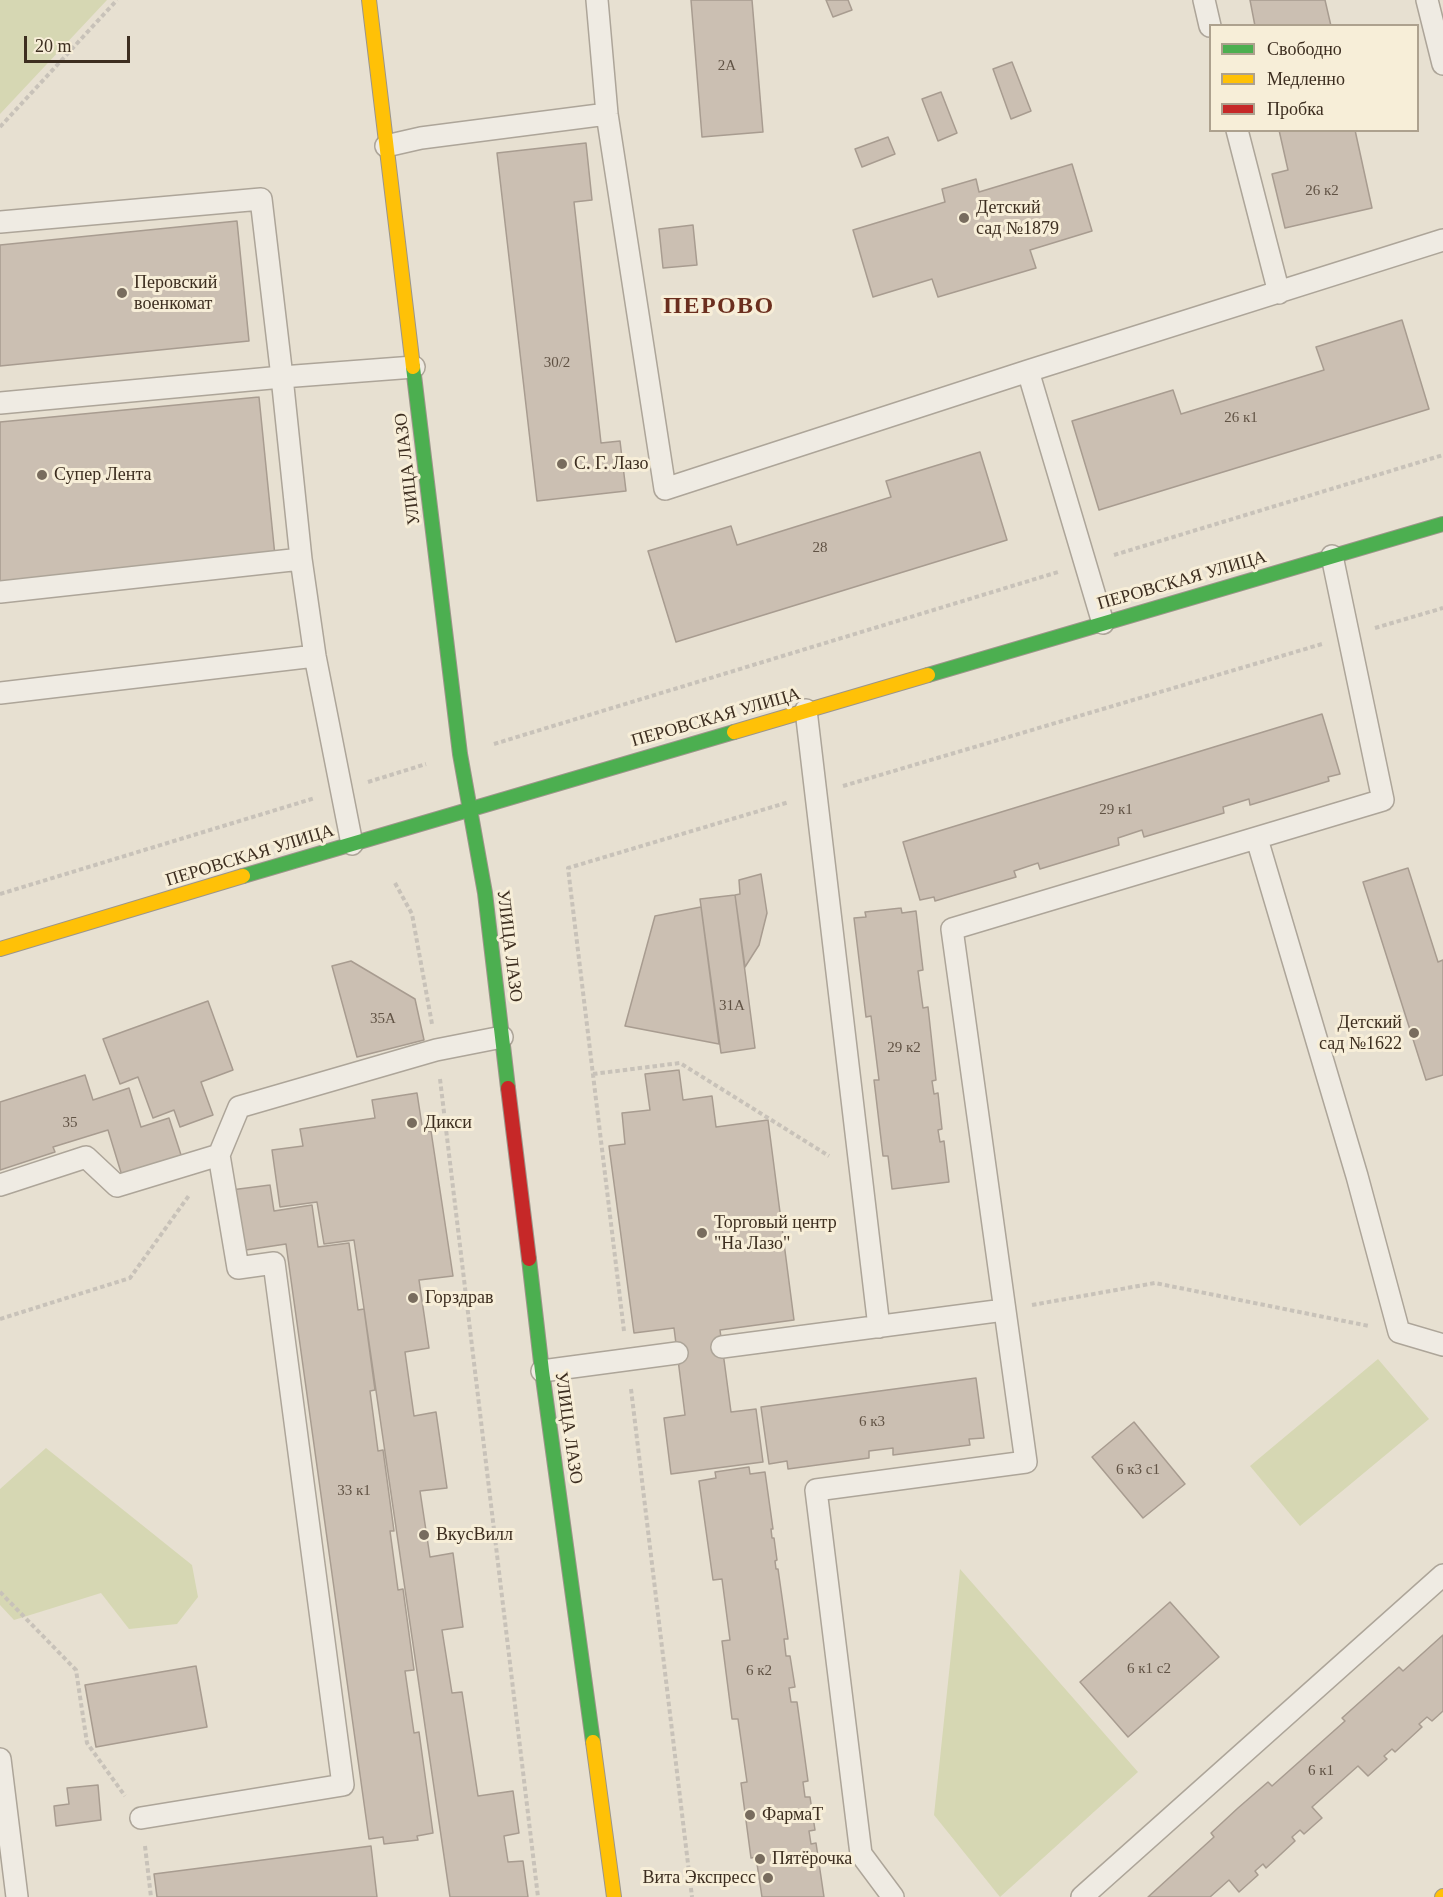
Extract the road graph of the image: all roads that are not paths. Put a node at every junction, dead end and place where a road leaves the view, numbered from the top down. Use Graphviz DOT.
graph roads {
  1 [pos="369,0"];
  2 [pos="597,0"];
  3 [pos="1204,0"];
  4 [pos="1427,0"];
  5 [pos="1210,24"];
  6 [pos="1443,64"];
  7 [pos="607,114"];
  8 [pos="1238,132"];
  9 [pos="386,146"];
  10 [pos="0,222"];
  11 [pos="1443,240"];
  12 [pos="1279,293"];
  13 [pos="414,367"];
  14 [pos="1028,371"];
  15 [pos="282,376"];
  16 [pos="0,403"];
  17 [pos="1443,524"];
  18 [pos="1332,556"];
  19 [pos="301,559"];
  20 [pos="0,592"];
  21 [pos="1103,623"];
  22 [pos="315,656"];
  23 [pos="0,693"];
  24 [pos="806,710"];
  25 [pos="470,809"];
  26 [pos="1257,838"];
  27 [pos="352,844"];
  28 [pos="0,949"];
  29 [pos="502,1037"];
  30 [pos="219,1155"];
  31 [pos="0,1185"];
  32 [pos="1004,1310"];
  33 [pos="879,1327"];
  34 [pos="1443,1345"];
  35 [pos="722,1347"];
  36 [pos="677,1353"];
  37 [pos="542,1371"];
  38 [pos="1443,1575"];
  39 [pos="0,1759"];
  40 [pos="141,1818"];
  41 [pos="17,1897"];
  42 [pos="614,1897"];
  43 [pos="893,1897"];
  44 [pos="1082,1897"];
  1 -- 9 [label="street, УЛИЦА ЛАЗО"];
  2 -- 7 [label="lane"];
  3 -- 5 [label="lane"];
  4 -- 6 [label="lane"];
  7 -- 9 [label="lane"];
  7 -- 14 [label="lane"];
  8 -- 12 [label="lane"];
  9 -- 13 [label="street, УЛИЦА ЛАЗО"];
  10 -- 15 [label="lane"];
  11 -- 12 [label="lane"];
  12 -- 14 [label="lane"];
  13 -- 15 [label="lane"];
  13 -- 25 [label="street, УЛИЦА ЛАЗО"];
  14 -- 21 [label="lane"];
  15 -- 16 [label="lane"];
  15 -- 19 [label="lane"];
  17 -- 18 [label="street, ПЕРОВСКАЯ УЛИЦА"];
  18 -- 21 [label="street, ПЕРОВСКАЯ УЛИЦА"];
  18 -- 26 [label="lane"];
  19 -- 20 [label="lane"];
  19 -- 22 [label="lane"];
  21 -- 24 [label="street, ПЕРОВСКАЯ УЛИЦА"];
  22 -- 23 [label="lane"];
  22 -- 27 [label="lane"];
  24 -- 25 [label="street, ПЕРОВСКАЯ УЛИЦА"];
  24 -- 33 [label="lane"];
  25 -- 27 [label="street, ПЕРОВСКАЯ УЛИЦА"];
  25 -- 29 [label="street, УЛИЦА ЛАЗО"];
  26 -- 32 [label="lane"];
  26 -- 34 [label="lane"];
  27 -- 28 [label="street, ПЕРОВСКАЯ УЛИЦА"];
  29 -- 30 [label="lane"];
  29 -- 37 [label="street, УЛИЦА ЛАЗО"];
  30 -- 31 [label="lane"];
  30 -- 40 [label="lane"];
  32 -- 33 [label="lane"];
  32 -- 43 [label="lane"];
  33 -- 35 [label="lane"];
  36 -- 37 [label="lane"];
  37 -- 42 [label="street, УЛИЦА ЛАЗО"];
  38 -- 44 [label="lane"];
  39 -- 41 [label="lane"];
}
